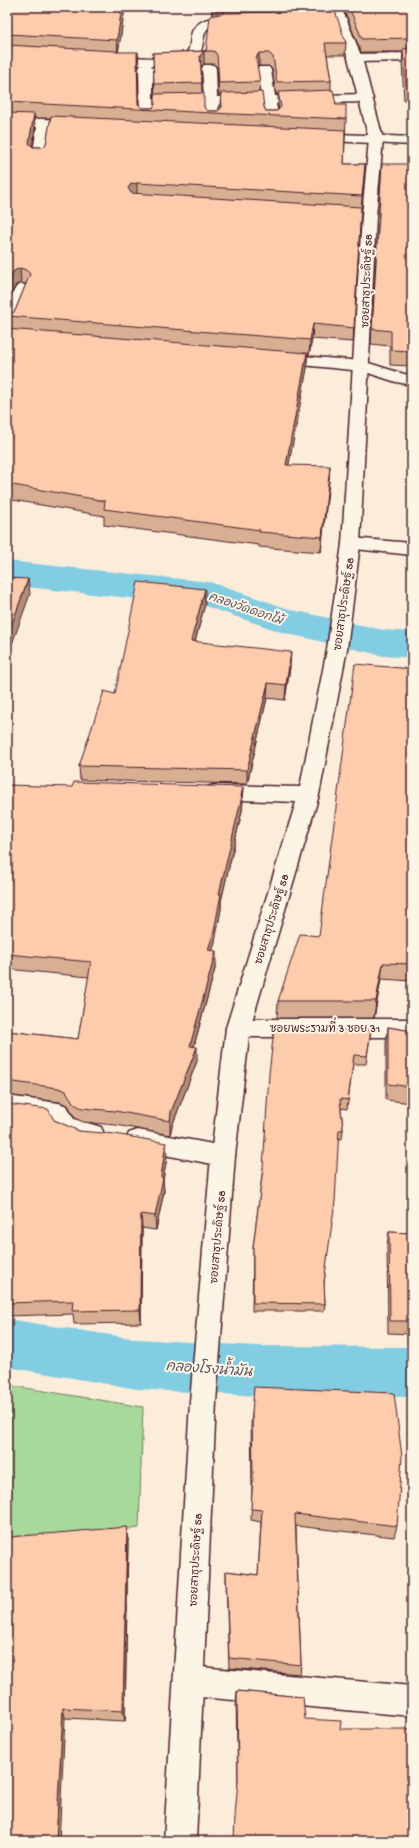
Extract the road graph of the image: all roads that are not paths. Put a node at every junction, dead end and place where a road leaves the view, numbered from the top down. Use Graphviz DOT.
graph roads {
  1 [pos="337,12"];
  2 [pos="325,18"];
  3 [pos="255,20"];
  4 [pos="412,57"];
  5 [pos="96,58"];
  6 [pos="356,58"];
  7 [pos="146,68"];
  8 [pos="209,68"];
  9 [pos="264,70"];
  10 [pos="366,98"];
  11 [pos="269,100"];
  12 [pos="147,102"];
  13 [pos="211,102"];
  14 [pos="7,121"];
  15 [pos="213,121"];
  16 [pos="272,121"];
  17 [pos="45,123"];
  18 [pos="146,125"];
  19 [pos="95,126"];
  20 [pos="305,137"];
  21 [pos="376,139"];
  22 [pos="412,141"];
  23 [pos="39,157"];
  24 [pos="22,289"];
  25 [pos="10,333"];
  26 [pos="260,358"];
  27 [pos="362,366"];
  28 [pos="412,380"];
  29 [pos="352,544"];
  30 [pos="412,549"];
  31 [pos="198,792"];
  32 [pos="309,795"];
  33 [pos="238,1028"];
  34 [pos="412,1028"];
  35 [pos="7,1106"];
  36 [pos="223,1156"];
  37 [pos="189,1681"];
  38 [pos="412,1701"];
  39 [pos="180,1841"];
  1 -- 2 [label="street"];
  1 -- 6 [label="street, ซอยสาธุประดิษฐ์ 58"];
  3 -- 5 [label="street"];
  4 -- 6 [label="street"];
  6 -- 10 [label="street, ซอยสาธุประดิษฐ์ 58"];
  7 -- 12 [label="street"];
  8 -- 13 [label="street"];
  9 -- 11 [label="street"];
  10 -- 11 [label="street"];
  10 -- 21 [label="street, ซอยสาธุประดิษฐ์ 58"];
  11 -- 13 [label="street"];
  11 -- 16 [label="street"];
  12 -- 13 [label="street"];
  12 -- 18 [label="street"];
  13 -- 15 [label="street"];
  14 -- 17 [label="street"];
  17 -- 19 [label="street"];
  17 -- 23 [label="street"];
  20 -- 21 [label="street"];
  21 -- 22 [label="street"];
  21 -- 27 [label="street, ซอยสาธุประดิษฐ์ 58"];
  24 -- 25 [label="street"];
  26 -- 27 [label="street"];
  27 -- 28 [label="street"];
  27 -- 29 [label="street, ซอยสาธุประดิษฐ์ 58"];
  29 -- 30 [label="street"];
  29 -- 32 [label="street, ซอยสาธุประดิษฐ์ 58"];
  31 -- 32 [label="street"];
  32 -- 33 [label="street, ซอยสาธุประดิษฐ์ 58"];
  33 -- 34 [label="street, ซอยพระรามที่ 3 ซอย 31"];
  33 -- 36 [label="street, ซอยสาธุประดิษฐ์ 58"];
  35 -- 36 [label="street"];
  36 -- 37 [label="street, ซอยสาธุประดิษฐ์ 58"];
  37 -- 38 [label="street"];
  37 -- 39 [label="street, ซอยสาธุประดิษฐ์ 58"];
}
